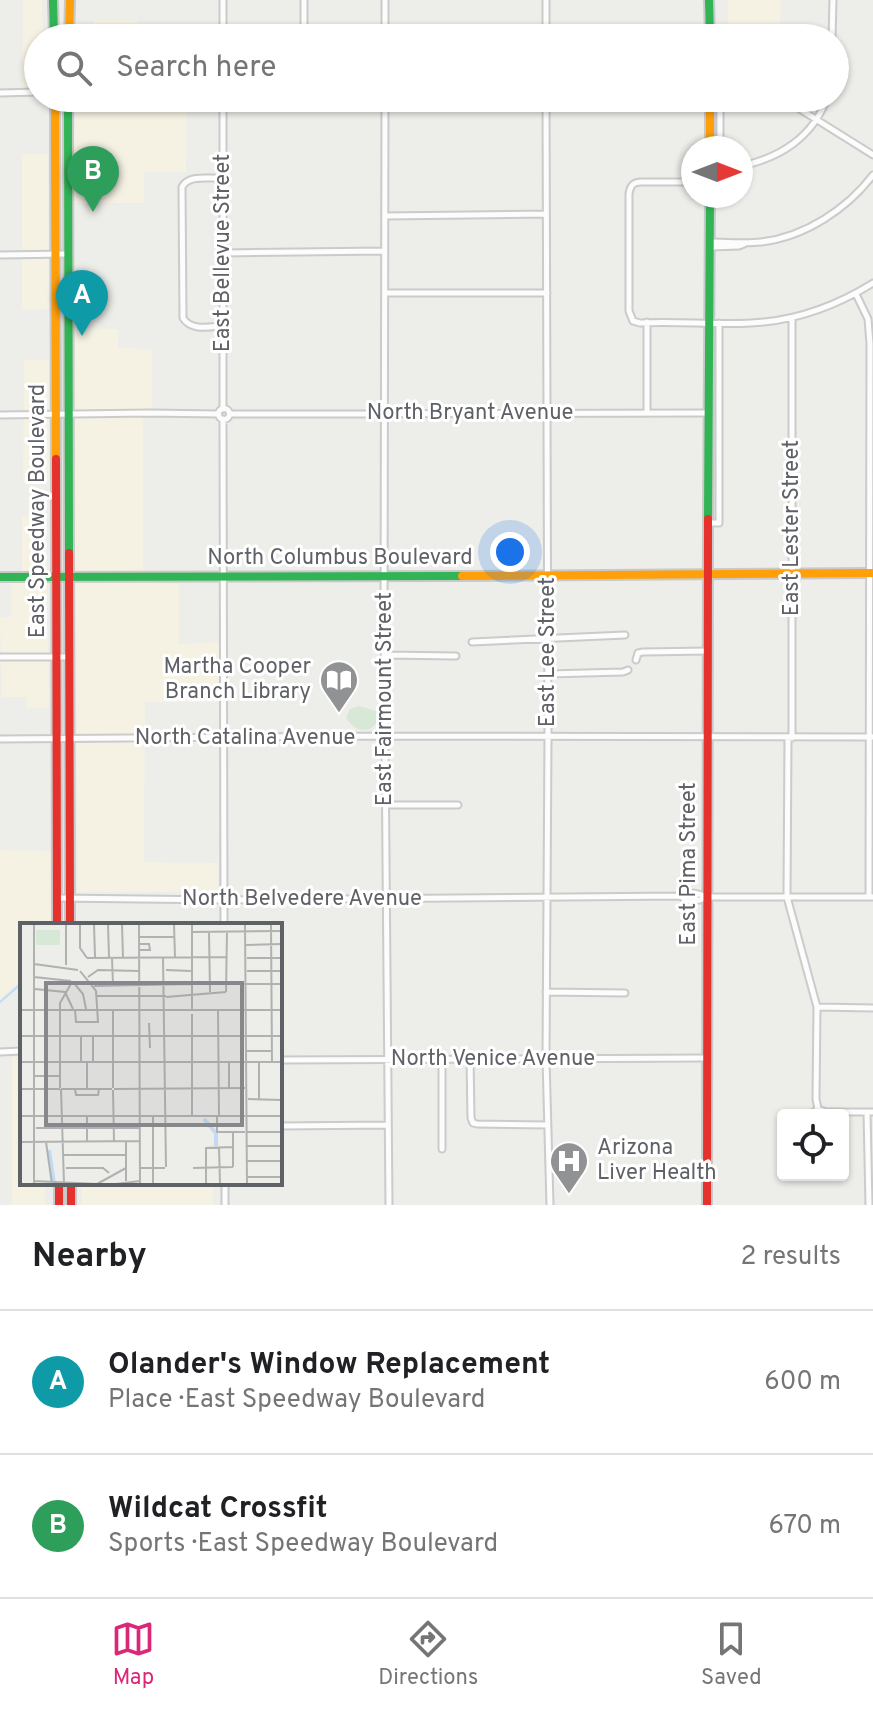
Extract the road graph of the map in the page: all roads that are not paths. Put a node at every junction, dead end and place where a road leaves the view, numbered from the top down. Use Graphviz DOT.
graph roads {
  1 [pos="53,0"];
  2 [pos="70,0"];
  3 [pos="223,0"];
  4 [pos="304,0"];
  5 [pos="385,0"];
  6 [pos="546,0"];
  7 [pos="709,0"];
  8 [pos="833,0"];
  9 [pos="54,24"];
  10 [pos="69,24"];
  11 [pos="223,24"];
  12 [pos="304,24"];
  13 [pos="385,24"];
  14 [pos="546,24"];
  15 [pos="710,24"];
  16 [pos="832,24"];
  17 [pos="24,92"];
  18 [pos="0,93"];
  19 [pos="55,112"];
  20 [pos="68,112"];
  21 [pos="223,112"];
  22 [pos="385,112"];
  23 [pos="546,112"];
  24 [pos="710,112"];
  25 [pos="720,112"];
  26 [pos="804,112"];
  27 [pos="821,112"];
  28 [pos="817,120"];
  29 [pos="710,136"];
  30 [pos="720,136"];
  31 [pos="873,155"];
  32 [pos="753,164"];
  33 [pos="873,175"];
  34 [pos="222,178"];
  35 [pos="681,182"];
  36 [pos="710,208"];
  37 [pos="546,214"];
  38 [pos="385,216"];
  39 [pos="710,244"];
  40 [pos="385,251"];
  41 [pos="223,253"];
  42 [pos="56,254"];
  43 [pos="68,254"];
  44 [pos="0,255"];
  45 [pos="873,283"];
  46 [pos="386,293"];
  47 [pos="547,293"];
  48 [pos="856,294"];
  49 [pos="792,318"];
  50 [pos="647,322"];
  51 [pos="715,323"];
  52 [pos="222,326"];
  53 [pos="871,412"];
  54 [pos="68,413"];
  55 [pos="547,413"];
  56 [pos="647,413"];
  57 [pos="709,413"];
  58 [pos="56,414"];
  59 [pos="222,414"];
  60 [pos="384,414"];
  61 [pos="0,415"];
  62 [pos="709,523"];
  63 [pos="871,573"];
  64 [pos="709,574"];
  65 [pos="793,574"];
  66 [pos="548,575"];
  67 [pos="224,576"];
  68 [pos="385,576"];
  69 [pos="0,577"];
  70 [pos="68,577"];
  71 [pos="56,578"];
  72 [pos="625,635"];
  73 [pos="548,640"];
  74 [pos="472,642"];
  75 [pos="708,651"];
  76 [pos="385,655"];
  77 [pos="456,656"];
  78 [pos="0,657"];
  79 [pos="56,657"];
  80 [pos="68,657"];
  81 [pos="636,660"];
  82 [pos="628,670"];
  83 [pos="548,674"];
  84 [pos="385,736"];
  85 [pos="548,737"];
  86 [pos="708,737"];
  87 [pos="871,737"];
  88 [pos="225,738"];
  89 [pos="790,738"];
  90 [pos="0,739"];
  91 [pos="57,739"];
  92 [pos="69,739"];
  93 [pos="385,805"];
  94 [pos="458,805"];
  95 [pos="706,897"];
  96 [pos="787,897"];
  97 [pos="871,897"];
  98 [pos="57,898"];
  99 [pos="70,898"];
  100 [pos="386,898"];
  101 [pos="548,898"];
  102 [pos="224,900"];
  103 [pos="57,923"];
  104 [pos="70,923"];
  105 [pos="224,923"];
  106 [pos="546,992"];
  107 [pos="625,993"];
  108 [pos="817,1007"];
  109 [pos="873,1008"];
  110 [pos="20,1051"];
  111 [pos="0,1052"];
  112 [pos="442,1058"];
  113 [pos="470,1058"];
  114 [pos="706,1058"];
  115 [pos="546,1059"];
  116 [pos="282,1060"];
  117 [pos="388,1060"];
  118 [pos="818,1109"];
  119 [pos="849,1112"];
  120 [pos="870,1112"];
  121 [pos="388,1125"];
  122 [pos="548,1125"];
  123 [pos="282,1126"];
  124 [pos="442,1149"];
  125 [pos="389,1205"];
  126 [pos="550,1205"];
  127 [pos="707,1205"];
  128 [pos="869,1205"];
  1 -- 9 [label="street"];
  2 -- 10 [label="street"];
  3 -- 11 [label="street"];
  4 -- 12 [label="street"];
  5 -- 13 [label="street"];
  6 -- 14 [label="street"];
  7 -- 15 [label="street"];
  8 -- 16 [label="street"];
  17 -- 18 [label="street"];
  19 -- 42 [label="street, East Speedway Boulevard"];
  20 -- 43 [label="street, East Speedway Boulevard"];
  21 -- 34 [label="street, East Bellevue Street"];
  22 -- 38 [label="street, East Fairmount Street"];
  23 -- 37 [label="street, East Lee Street"];
  24 -- 29 [label="street"];
  25 -- 30 [label="street"];
  26 -- 28 [label="street"];
  27 -- 28 [label="street"];
  28 -- 31 [label="street"];
  28 -- 32 [label="street"];
  33 -- 39 [label="street"];
  34 -- 41 [label="street, East Bellevue Street"];
  34 -- 52 [label="street"];
  35 -- 50 [label="street"];
  36 -- 39 [label="street, East Pima Street"];
  37 -- 38 [label="street"];
  37 -- 47 [label="street, East Lee Street"];
  38 -- 40 [label="street, East Fairmount Street"];
  39 -- 51 [label="street, East Pima Street"];
  40 -- 41 [label="street"];
  40 -- 46 [label="street, East Fairmount Street"];
  41 -- 52 [label="street, East Bellevue Street"];
  42 -- 43 [label="street"];
  42 -- 44 [label="street"];
  42 -- 58 [label="street, East Speedway Boulevard"];
  43 -- 54 [label="street, East Speedway Boulevard"];
  45 -- 48 [label="street"];
  46 -- 47 [label="street"];
  46 -- 60 [label="street, East Fairmount Street"];
  47 -- 55 [label="street, East Lee Street"];
  48 -- 49 [label="street"];
  48 -- 53 [label="street"];
  49 -- 51 [label="street"];
  49 -- 65 [label="street, East Lester Street"];
  50 -- 51 [label="street"];
  50 -- 56 [label="street"];
  51 -- 57 [label="street, East Pima Street"];
  51 -- 62 [label="street, East Pima Street"];
  52 -- 59 [label="street, East Bellevue Street"];
  53 -- 63 [label="street"];
  54 -- 58 [label="street"];
  54 -- 59 [label="street"];
  54 -- 70 [label="street, East Speedway Boulevard"];
  55 -- 56 [label="street, North Bryant Avenue"];
  55 -- 60 [label="street, North Bryant Avenue"];
  55 -- 66 [label="street, East Lee Street"];
  56 -- 57 [label="street, North Bryant Avenue"];
  57 -- 62 [label="street, East Pima Street"];
  58 -- 61 [label="street"];
  58 -- 71 [label="street, East Speedway Boulevard"];
  59 -- 60 [label="street, North Bryant Avenue"];
  59 -- 67 [label="street, East Bellevue Street"];
  60 -- 68 [label="street, East Fairmount Street"];
  62 -- 64 [label="street, East Pima Street"];
  63 -- 65 [label="street, North Columbus Boulevard"];
  63 -- 87 [label="street"];
  64 -- 65 [label="street, North Columbus Boulevard"];
  64 -- 66 [label="street, North Columbus Boulevard"];
  64 -- 75 [label="street, East Pima Street"];
  65 -- 89 [label="street, East Lester Street"];
  66 -- 68 [label="street, North Columbus Boulevard"];
  66 -- 73 [label="street, East Lee Street"];
  67 -- 68 [label="street, North Columbus Boulevard"];
  67 -- 70 [label="street, North Columbus Boulevard"];
  67 -- 88 [label="street, East Bellevue Street"];
  68 -- 76 [label="street, East Fairmount Street"];
  69 -- 71 [label="street, North Columbus Boulevard"];
  70 -- 71 [label="street, North Columbus Boulevard"];
  70 -- 80 [label="street, East Speedway Boulevard"];
  71 -- 79 [label="street, East Speedway Boulevard"];
  72 -- 73 [label="street"];
  73 -- 74 [label="street"];
  73 -- 83 [label="street, East Lee Street"];
  75 -- 81 [label="street"];
  75 -- 86 [label="street, East Pima Street"];
  76 -- 77 [label="street"];
  76 -- 84 [label="street, East Fairmount Street"];
  78 -- 79 [label="street"];
  79 -- 80 [label="street"];
  79 -- 91 [label="street, East Speedway Boulevard"];
  80 -- 92 [label="street, East Speedway Boulevard"];
  82 -- 83 [label="street"];
  83 -- 85 [label="street, East Lee Street"];
  84 -- 85 [label="street, North Catalina Avenue"];
  84 -- 88 [label="street, North Catalina Avenue"];
  84 -- 93 [label="street, East Fairmount Street"];
  85 -- 86 [label="street, North Catalina Avenue"];
  85 -- 101 [label="street, East Lee Street"];
  86 -- 89 [label="street, North Catalina Avenue"];
  86 -- 95 [label="street, East Pima Street"];
  87 -- 89 [label="street, North Catalina Avenue"];
  87 -- 97 [label="street"];
  88 -- 92 [label="street, North Catalina Avenue"];
  88 -- 102 [label="street, East Bellevue Street"];
  89 -- 96 [label="street, East Lester Street"];
  90 -- 91 [label="street, North Catalina Avenue"];
  91 -- 92 [label="street, North Catalina Avenue"];
  91 -- 98 [label="street, East Speedway Boulevard"];
  92 -- 99 [label="street, East Speedway Boulevard"];
  93 -- 94 [label="street"];
  93 -- 100 [label="street, East Fairmount Street"];
  95 -- 96 [label="street"];
  95 -- 101 [label="street, North Belvedere Avenue"];
  95 -- 114 [label="street, East Pima Street"];
  96 -- 97 [label="street"];
  96 -- 108 [label="street, East Lester Street"];
  98 -- 99 [label="street, North Belvedere Avenue"];
  98 -- 103 [label="street, East Speedway Boulevard"];
  99 -- 102 [label="street, North Belvedere Avenue"];
  99 -- 104 [label="street, East Speedway Boulevard"];
  100 -- 101 [label="street, North Belvedere Avenue"];
  100 -- 102 [label="street, North Belvedere Avenue"];
  100 -- 117 [label="street, East Fairmount Street"];
  101 -- 106 [label="street, East Lee Street"];
  102 -- 105 [label="street, East Bellevue Street"];
  106 -- 107 [label="street"];
  106 -- 115 [label="street, East Lee Street"];
  108 -- 109 [label="street"];
  108 -- 118 [label="street, East Lester Street"];
  110 -- 111 [label="street"];
  112 -- 113 [label="street, North Venice Avenue"];
  112 -- 117 [label="street, North Venice Avenue"];
  112 -- 124 [label="street"];
  113 -- 115 [label="street, North Venice Avenue"];
  113 -- 122 [label="street"];
  114 -- 115 [label="street, North Venice Avenue"];
  114 -- 127 [label="street, East Pima Street"];
  115 -- 122 [label="street, East Lee Street"];
  116 -- 117 [label="street, North Venice Avenue"];
  117 -- 121 [label="street, East Fairmount Street"];
  119 -- 120 [label="street"];
  120 -- 128 [label="street"];
  121 -- 123 [label="street"];
  121 -- 125 [label="street, East Fairmount Street"];
  122 -- 126 [label="street, East Lee Street"];
}
